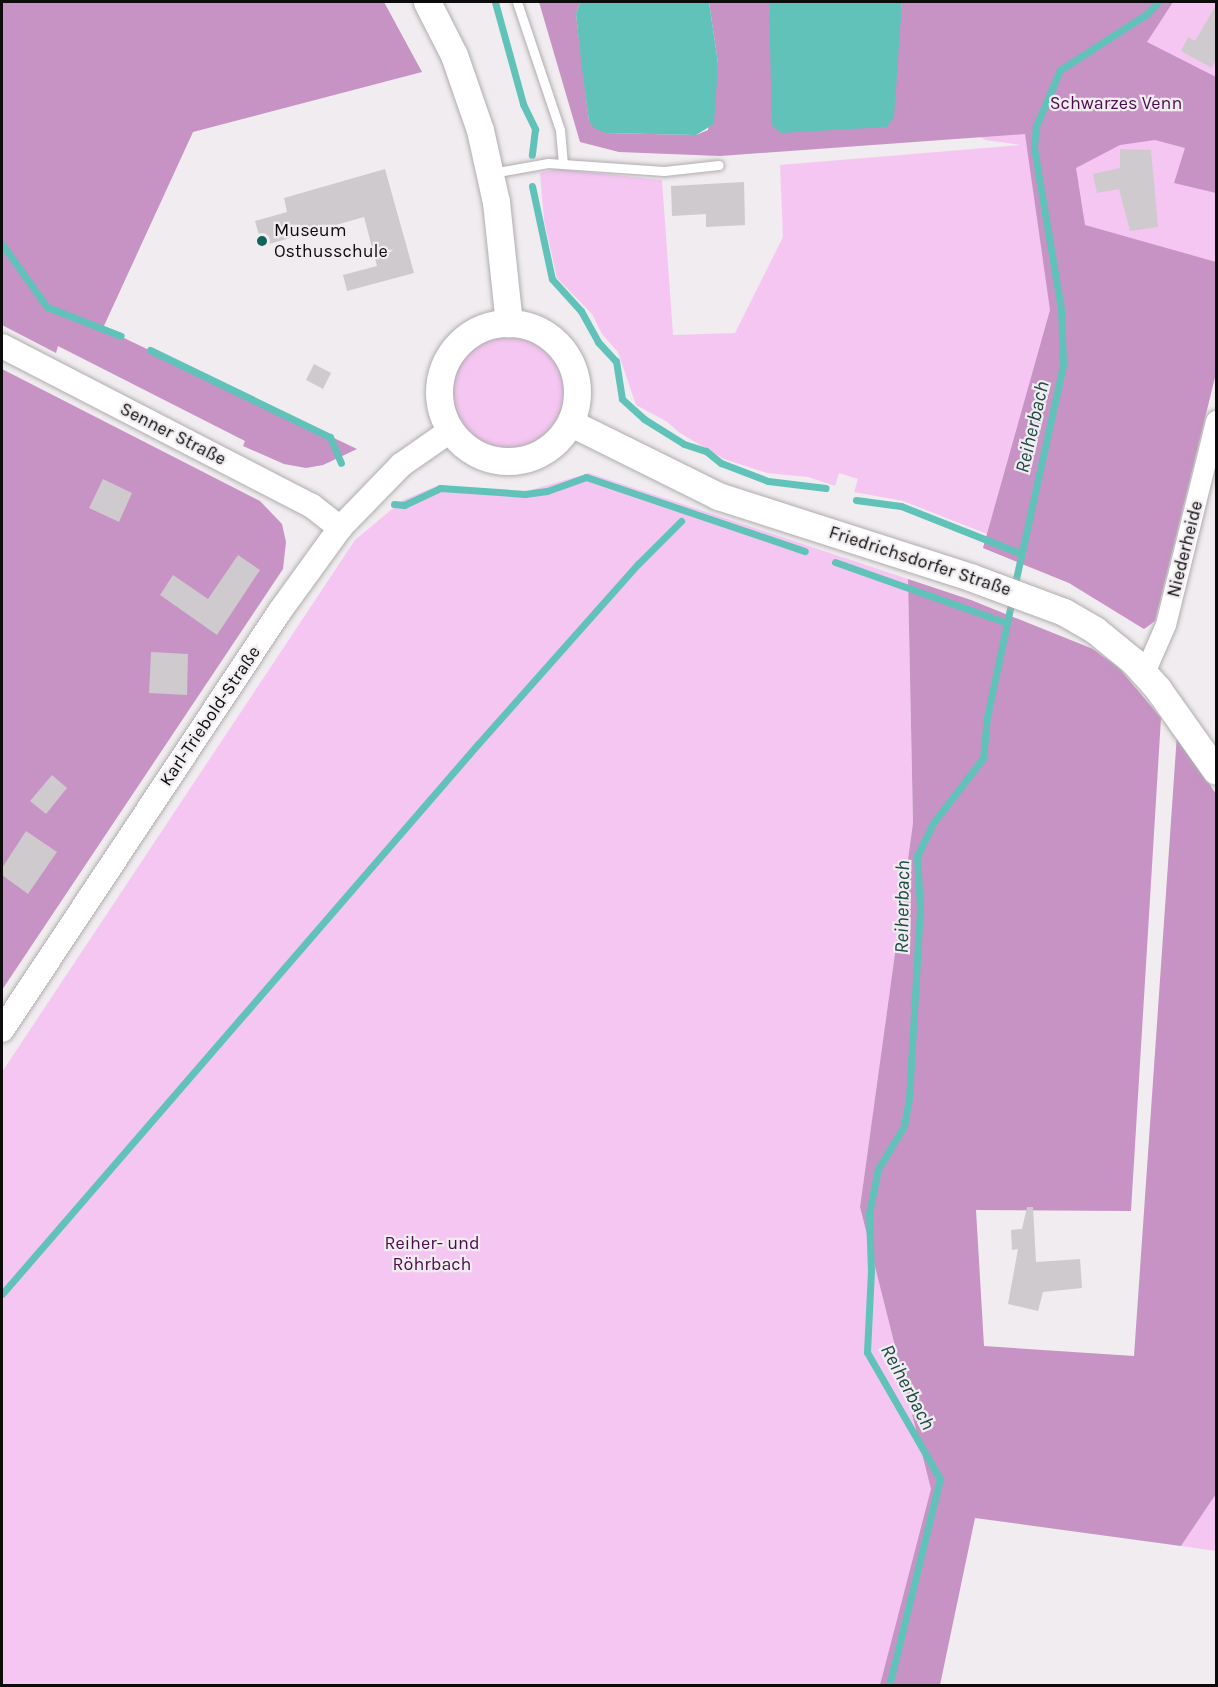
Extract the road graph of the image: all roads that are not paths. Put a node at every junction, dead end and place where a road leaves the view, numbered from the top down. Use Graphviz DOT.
graph roads {
  1 [pos="427,2"];
  2 [pos="518,2"];
  3 [pos="563,163"];
  4 [pos="719,165"];
  5 [pos="491,174"];
  6 [pos="509,322"];
  7 [pos="2,346"];
  8 [pos="1216,421"];
  9 [pos="571,423"];
  10 [pos="450,431"];
  11 [pos="340,528"];
  12 [pos="1145,673"];
  13 [pos="1216,771"];
  14 [pos="2,1030"];
  1 -- 5 [label="main road"];
  2 -- 3 [label="lane"];
  3 -- 4 [label="lane"];
  3 -- 5 [label="lane"];
  5 -- 6 [label="main road"];
  6 -- 9 [label="main road"];
  6 -- 10 [label="main road"];
  7 -- 11 [label="street, Senner Straße"];
  8 -- 12 [label="street, Niederheide"];
  9 -- 10 [label="main road"];
  9 -- 12 [label="main road, Friedrichsdorfer Straße"];
  10 -- 11 [label="street, Karl-Triebold-Straße"];
  11 -- 14 [label="street, Karl-Triebold-Straße"];
  12 -- 13 [label="main road, Friedrichsdorfer Straße"];
}
